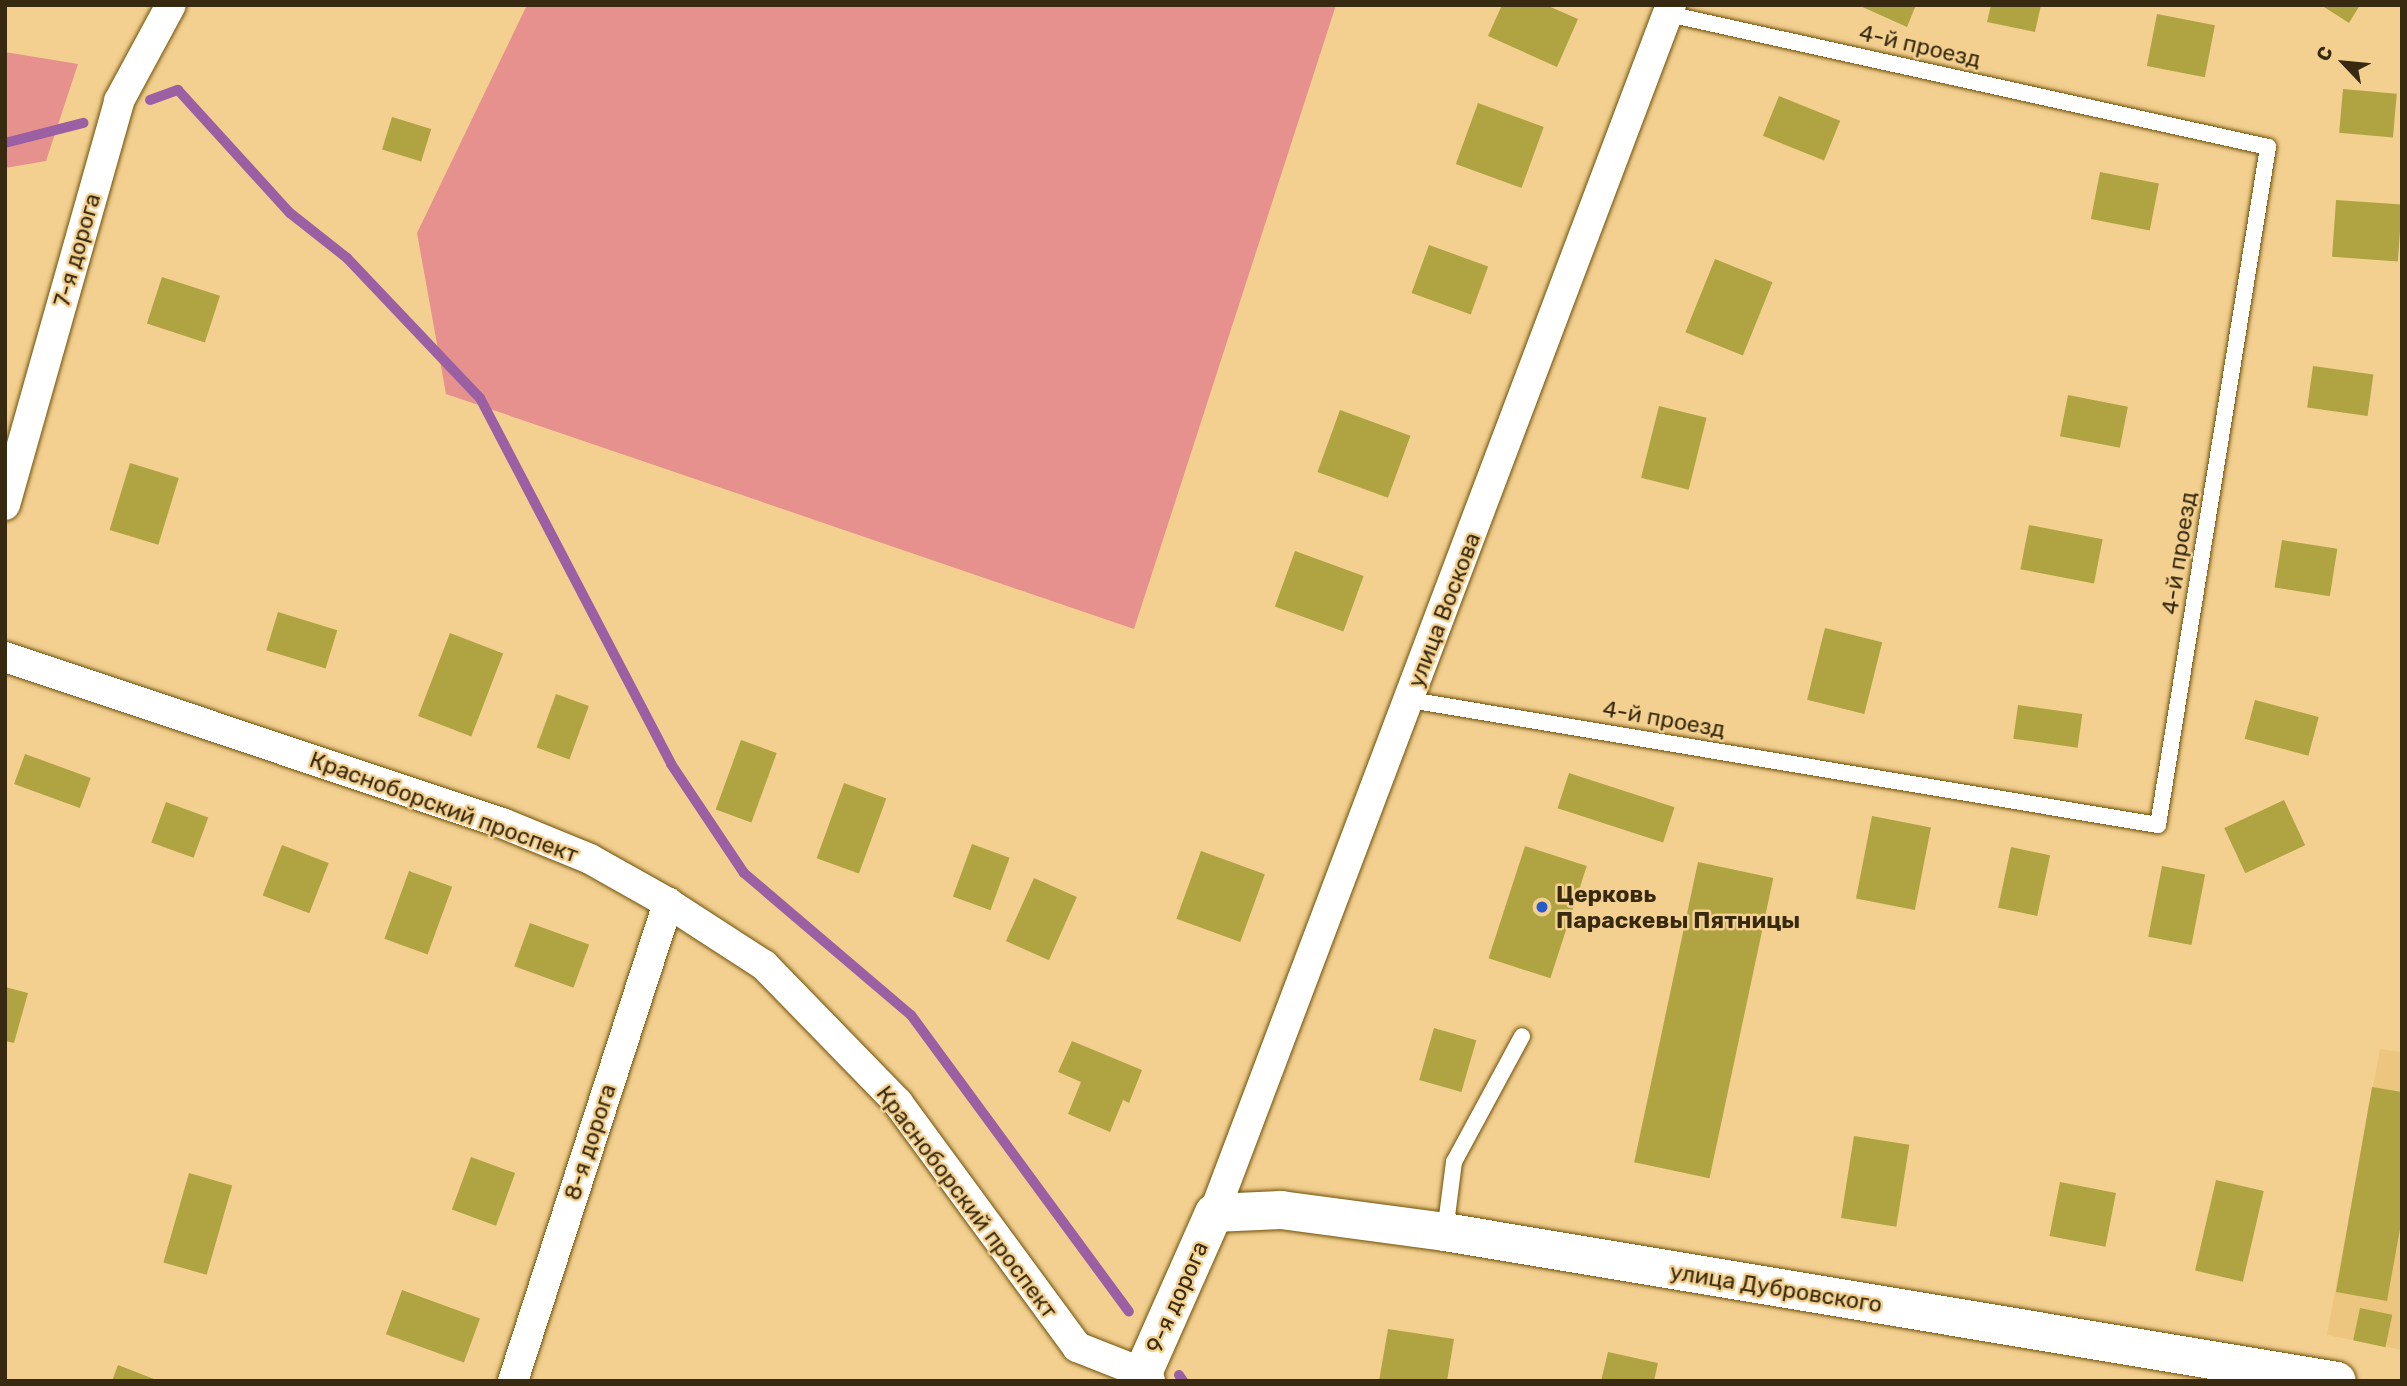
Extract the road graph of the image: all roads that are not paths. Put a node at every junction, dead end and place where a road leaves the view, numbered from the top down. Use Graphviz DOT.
graph roads {
  1 [pos="172,5"];
  2 [pos="1670,9"];
  3 [pos="5,505"];
  4 [pos="5,657"];
  5 [pos="1410,700"];
  6 [pos="668,903"];
  7 [pos="1522,1036"];
  8 [pos="1214,1213"];
  9 [pos="1445,1232"];
  10 [pos="1145,1377"];
  11 [pos="513,1381"];
  12 [pos="2337,1381"];
  1 -- 3 [label="street, 7-я дорога"];
  2 -- 5 [label="street, улица Воскова"];
  2 -- 5 [label="lane, 4-й проезд"];
  4 -- 6 [label="street, Красноборский проспект"];
  5 -- 8 [label="street, улица Воскова"];
  6 -- 10 [label="street, Красноборский проспект"];
  6 -- 11 [label="street, 8-я дорога"];
  7 -- 9 [label="lane"];
  8 -- 9 [label="street, улица Дубровского"];
  8 -- 10 [label="street, 9-я дорога"];
  9 -- 12 [label="street, улица Дубровского"];
}
